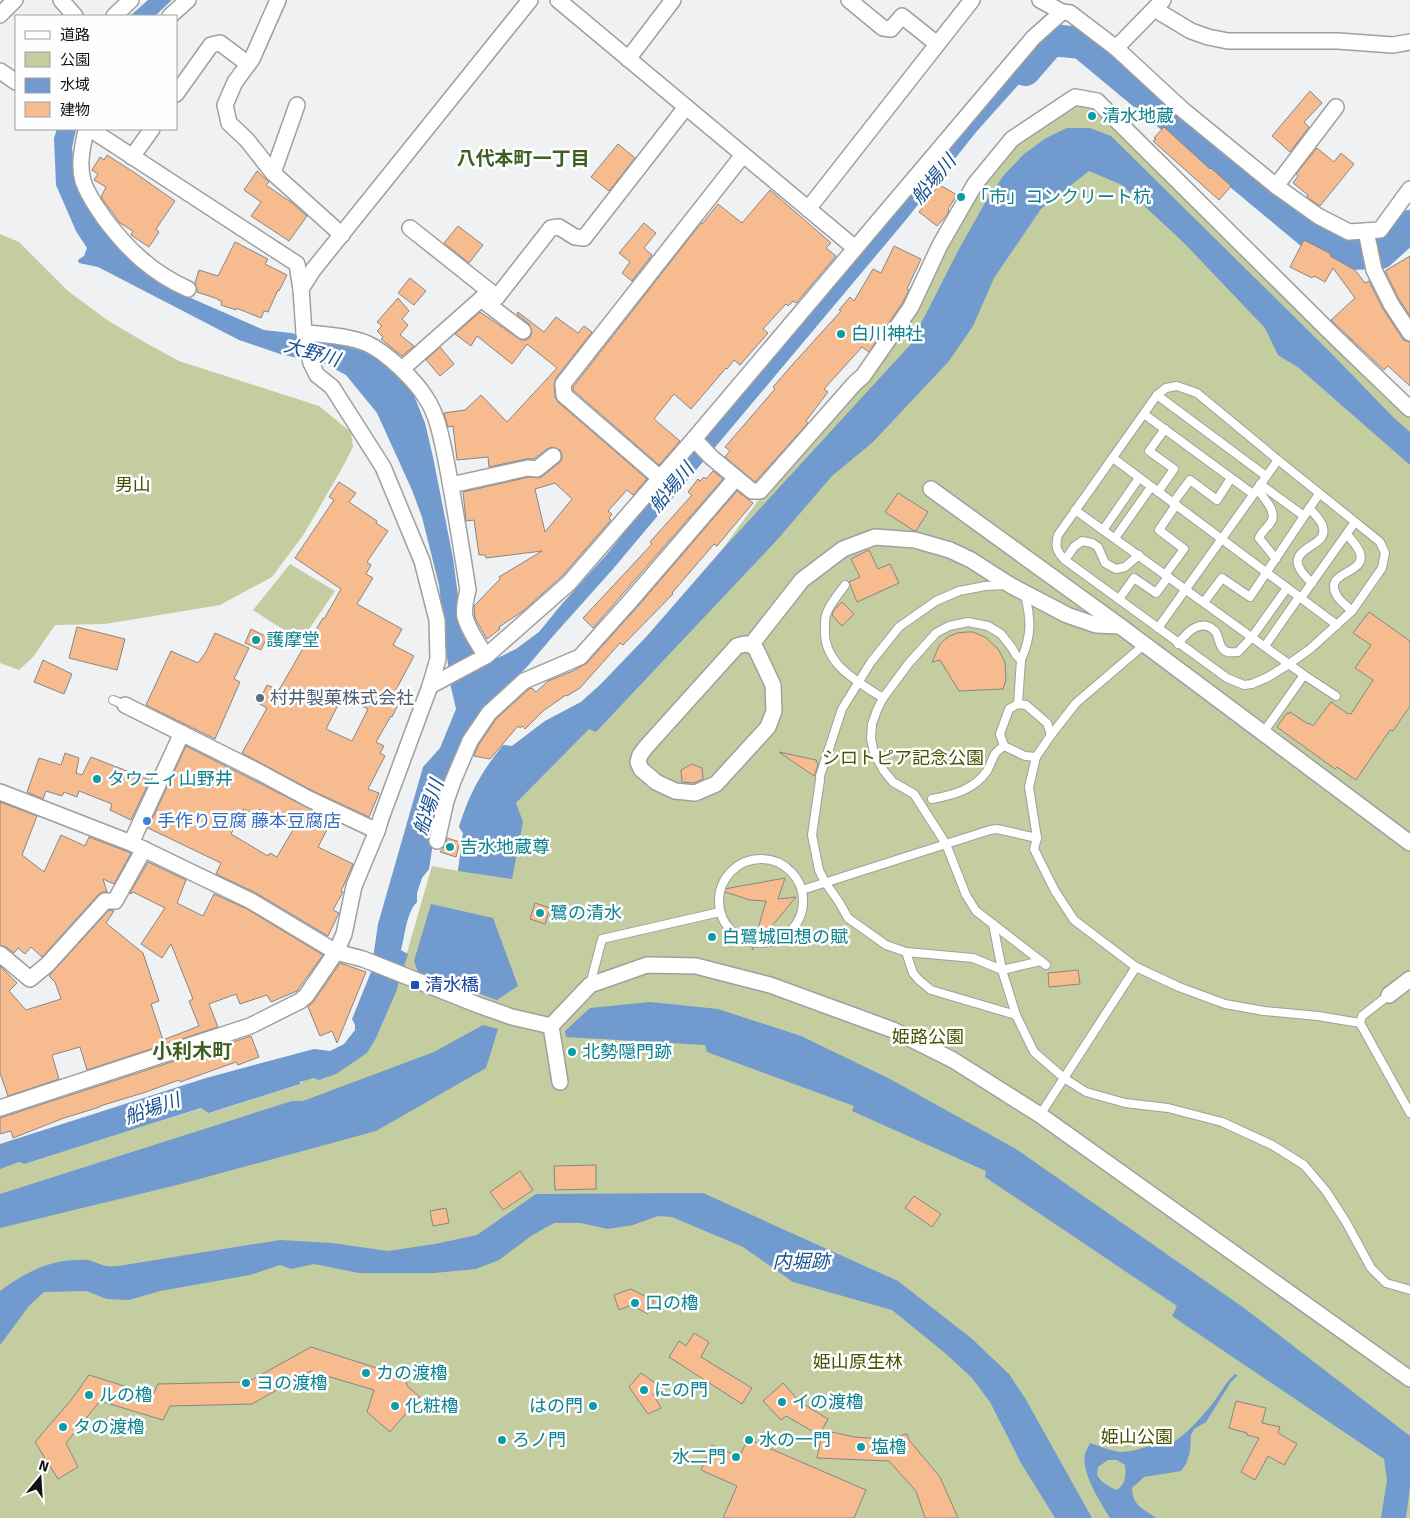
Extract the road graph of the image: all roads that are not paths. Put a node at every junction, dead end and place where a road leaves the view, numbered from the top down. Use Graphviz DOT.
graph roads {
  1 [pos="15,0"];
  2 [pos="61,0"];
  3 [pos="131,0"];
  4 [pos="188,0"];
  5 [pos="278,0"];
  6 [pos="530,0"];
  7 [pos="558,0"];
  8 [pos="673,0"];
  9 [pos="849,0"];
  10 [pos="972,0"];
  11 [pos="1040,0"];
  12 [pos="1160,4"];
  13 [pos="1062,12"];
  14 [pos="0,15"];
  15 [pos="74,15"];
  16 [pos="115,15"];
  17 [pos="171,15"];
  18 [pos="1410,42"];
  19 [pos="937,44"];
  20 [pos="1116,48"];
  21 [pos="628,59"];
  22 [pos="248,64"];
  23 [pos="0,71"];
  24 [pos="15,81"];
  25 [pos="178,91"];
  26 [pos="297,105"];
  27 [pos="686,107"];
  28 [pos="1336,107"];
  29 [pos="86,130"];
  30 [pos="91,130"];
  31 [pos="151,130"];
  32 [pos="743,155"];
  33 [pos="132,158"];
  34 [pos="273,173"];
  35 [pos="1276,186"];
  36 [pos="1410,189"];
  37 [pos="808,210"];
  38 [pos="410,228"];
  39 [pos="1366,231"];
  40 [pos="342,235"];
  41 [pos="855,248"];
  42 [pos="188,289"];
  43 [pos="301,289"];
  44 [pos="497,297"];
  45 [pos="481,299"];
  46 [pos="523,331"];
  47 [pos="304,333"];
  48 [pos="1410,333"];
  49 [pos="402,369"];
  50 [pos="1157,395"];
  51 [pos="1410,409"];
  52 [pos="1144,414"];
  53 [pos="1165,429"];
  54 [pos="694,439"];
  55 [pos="553,456"];
  56 [pos="1112,458"];
  57 [pos="1278,460"];
  58 [pos="1266,476"];
  59 [pos="660,478"];
  60 [pos="736,478"];
  61 [pos="1139,478"];
  62 [pos="1232,478"];
  63 [pos="451,485"];
  64 [pos="930,489"];
  65 [pos="1155,489"];
  66 [pos="1257,489"];
  67 [pos="1319,494"];
  68 [pos="1174,504"];
  69 [pos="1309,508"];
  70 [pos="1075,510"];
  71 [pos="1304,516"];
  72 [pos="1355,522"];
  73 [pos="1103,530"];
  74 [pos="1347,534"];
  75 [pos="1115,538"];
  76 [pos="1221,539"];
  77 [pos="1139,555"];
  78 [pos="1276,559"];
  79 [pos="1065,560"];
  80 [pos="1266,573"];
  81 [pos="1167,576"];
  82 [pos="1312,583"];
  83 [pos="1010,585"];
  84 [pos="845,586"];
  85 [pos="1287,588"];
  86 [pos="1186,589"];
  87 [pos="1026,594"];
  88 [pos="1300,598"];
  89 [pos="1119,599"];
  90 [pos="1204,602"];
  91 [pos="1352,611"];
  92 [pos="1337,625"];
  93 [pos="1120,626"];
  94 [pos="1158,628"];
  95 [pos="1252,637"];
  96 [pos="1145,644"];
  97 [pos="1178,644"];
  98 [pos="751,646"];
  99 [pos="1265,646"];
  100 [pos="486,656"];
  101 [pos="1021,660"];
  102 [pos="1289,664"];
  103 [pos="1304,674"];
  104 [pos="858,682"];
  105 [pos="430,686"];
  106 [pos="1336,696"];
  107 [pos="883,698"];
  108 [pos="119,702"];
  109 [pos="1018,704"];
  110 [pos="182,732"];
  111 [pos="1263,733"];
  112 [pos="1051,735"];
  113 [pos="1004,746"];
  114 [pos="1036,758"];
  115 [pos="0,792"];
  116 [pos="932,799"];
  117 [pos="377,831"];
  118 [pos="1036,838"];
  119 [pos="437,841"];
  120 [pos="1410,843"];
  121 [pos="946,844"];
  122 [pos="138,846"];
  123 [pos="825,882"];
  124 [pos="802,890"];
  125 [pos="720,912"];
  126 [pos="994,924"];
  127 [pos="336,952"];
  128 [pos="906,952"];
  129 [pos="0,954"];
  130 [pos="1136,967"];
  131 [pos="1002,970"];
  132 [pos="1410,979"];
  133 [pos="590,985"];
  134 [pos="1389,995"];
  135 [pos="1016,1015"];
  136 [pos="1360,1023"];
  137 [pos="550,1026"];
  138 [pos="1064,1078"];
  139 [pos="560,1082"];
  140 [pos="0,1108"];
  141 [pos="1410,1113"];
  142 [pos="1040,1115"];
  143 [pos="1410,1290"];
  144 [pos="1410,1378"];
  1 -- 14 [label="street"];
  2 -- 15 [label="street"];
  3 -- 16 [label="street"];
  4 -- 17 [label="street"];
  5 -- 22 [label="street"];
  6 -- 40 [label="street"];
  7 -- 21 [label="street"];
  8 -- 21 [label="street"];
  9 -- 19 [label="street"];
  10 -- 19 [label="street"];
  11 -- 13 [label="street"];
  12 -- 18 [label="street"];
  12 -- 20 [label="street"];
  13 -- 20 [label="street"];
  13 -- 41 [label="street"];
  19 -- 37 [label="street"];
  20 -- 35 [label="street"];
  21 -- 27 [label="street"];
  22 -- 25 [label="street"];
  22 -- 34 [label="street"];
  23 -- 24 [label="street"];
  26 -- 34 [label="street"];
  27 -- 32 [label="street"];
  27 -- 44 [label="street"];
  28 -- 35 [label="street"];
  29 -- 42 [label="street"];
  30 -- 33 [label="street"];
  31 -- 33 [label="street"];
  32 -- 37 [label="street"];
  32 -- 59 [label="street"];
  33 -- 43 [label="street"];
  34 -- 40 [label="street"];
  35 -- 39 [label="street"];
  36 -- 39 [label="street"];
  37 -- 41 [label="street"];
  38 -- 44 [label="street"];
  39 -- 48 [label="street"];
  40 -- 43 [label="street"];
  41 -- 54 [label="street"];
  43 -- 47 [label="street"];
  44 -- 45 [label="street"];
  45 -- 46 [label="street"];
  45 -- 49 [label="street"];
  47 -- 49 [label="street"];
  47 -- 105 [label="street"];
  49 -- 63 [label="street"];
  50 -- 52 [label="lane"];
  50 -- 57 [label="lane"];
  50 -- 58 [label="lane"];
  51 -- 60 [label="street"];
  52 -- 53 [label="lane"];
  52 -- 56 [label="lane"];
  53 -- 62 [label="lane"];
  53 -- 65 [label="lane"];
  54 -- 59 [label="street"];
  54 -- 60 [label="street"];
  55 -- 63 [label="street"];
  56 -- 61 [label="lane"];
  56 -- 70 [label="lane"];
  57 -- 58 [label="lane"];
  57 -- 67 [label="lane"];
  58 -- 66 [label="lane"];
  59 -- 100 [label="street"];
  60 -- 119 [label="street"];
  61 -- 65 [label="lane"];
  61 -- 73 [label="lane"];
  62 -- 66 [label="lane"];
  62 -- 68 [label="lane"];
  63 -- 100 [label="street"];
  64 -- 93 [label="street"];
  65 -- 68 [label="lane"];
  65 -- 75 [label="lane"];
  66 -- 71 [label="lane"];
  66 -- 76 [label="lane"];
  66 -- 78 [label="lane"];
  67 -- 69 [label="lane"];
  67 -- 72 [label="lane"];
  68 -- 76 [label="lane"];
  68 -- 81 [label="lane"];
  69 -- 71 [label="lane"];
  69 -- 82 [label="lane"];
  70 -- 73 [label="lane"];
  70 -- 79 [label="lane"];
  71 -- 78 [label="lane"];
  72 -- 74 [label="lane"];
  72 -- 91 [label="lane"];
  73 -- 75 [label="lane"];
  74 -- 82 [label="lane"];
  74 -- 91 [label="lane"];
  75 -- 77 [label="lane"];
  76 -- 80 [label="lane"];
  76 -- 86 [label="lane"];
  77 -- 79 [label="lane"];
  77 -- 81 [label="lane"];
  78 -- 80 [label="lane"];
  79 -- 89 [label="lane"];
  80 -- 85 [label="lane"];
  80 -- 90 [label="lane"];
  81 -- 86 [label="lane"];
  81 -- 89 [label="lane"];
  82 -- 88 [label="lane"];
  83 -- 87 [label="street"];
  83 -- 98 [label="street"];
  83 -- 104 [label="lane"];
  84 -- 104 [label="lane"];
  85 -- 88 [label="lane"];
  85 -- 95 [label="lane"];
  86 -- 90 [label="lane"];
  86 -- 94 [label="lane"];
  87 -- 93 [label="street"];
  87 -- 101 [label="lane"];
  88 -- 92 [label="lane"];
  88 -- 99 [label="lane"];
  89 -- 94 [label="lane"];
  90 -- 95 [label="lane"];
  91 -- 92 [label="lane"];
  92 -- 102 [label="lane"];
  93 -- 96 [label="street"];
  94 -- 97 [label="lane"];
  95 -- 97 [label="lane"];
  95 -- 99 [label="lane"];
  96 -- 111 [label="street"];
  96 -- 112 [label="lane"];
  97 -- 102 [label="lane"];
  98 -- 98 [label="street"];
  99 -- 102 [label="lane"];
  100 -- 105 [label="street"];
  101 -- 107 [label="lane"];
  101 -- 109 [label="lane"];
  102 -- 103 [label="lane"];
  103 -- 106 [label="lane"];
  103 -- 111 [label="lane"];
  104 -- 107 [label="lane"];
  104 -- 123 [label="lane"];
  105 -- 117 [label="street"];
  107 -- 121 [label="lane"];
  108 -- 110 [label="street"];
  109 -- 112 [label="lane"];
  109 -- 113 [label="lane"];
  110 -- 117 [label="street"];
  110 -- 122 [label="street"];
  111 -- 120 [label="street"];
  112 -- 114 [label="lane"];
  113 -- 114 [label="lane"];
  113 -- 116 [label="lane"];
  114 -- 118 [label="lane"];
  115 -- 122 [label="street"];
  117 -- 127 [label="street"];
  118 -- 121 [label="lane"];
  118 -- 130 [label="lane"];
  121 -- 123 [label="lane"];
  121 -- 126 [label="lane"];
  122 -- 127 [label="street"];
  122 -- 129 [label="street"];
  123 -- 124 [label="lane"];
  123 -- 128 [label="lane"];
  124 -- 125 [label="lane"];
  124 -- 125 [label="lane"];
  125 -- 133 [label="lane"];
  126 -- 131 [label="lane"];
  126 -- 131 [label="lane"];
  127 -- 137 [label="street"];
  127 -- 140 [label="street"];
  128 -- 131 [label="lane"];
  128 -- 135 [label="lane"];
  130 -- 136 [label="lane"];
  130 -- 138 [label="lane"];
  131 -- 135 [label="lane"];
  132 -- 134 [label="street"];
  133 -- 137 [label="street"];
  133 -- 142 [label="street"];
  134 -- 136 [label="lane"];
  135 -- 138 [label="lane"];
  136 -- 141 [label="lane"];
  137 -- 139 [label="street"];
  138 -- 142 [label="lane"];
  138 -- 143 [label="lane"];
  142 -- 144 [label="street"];
}
